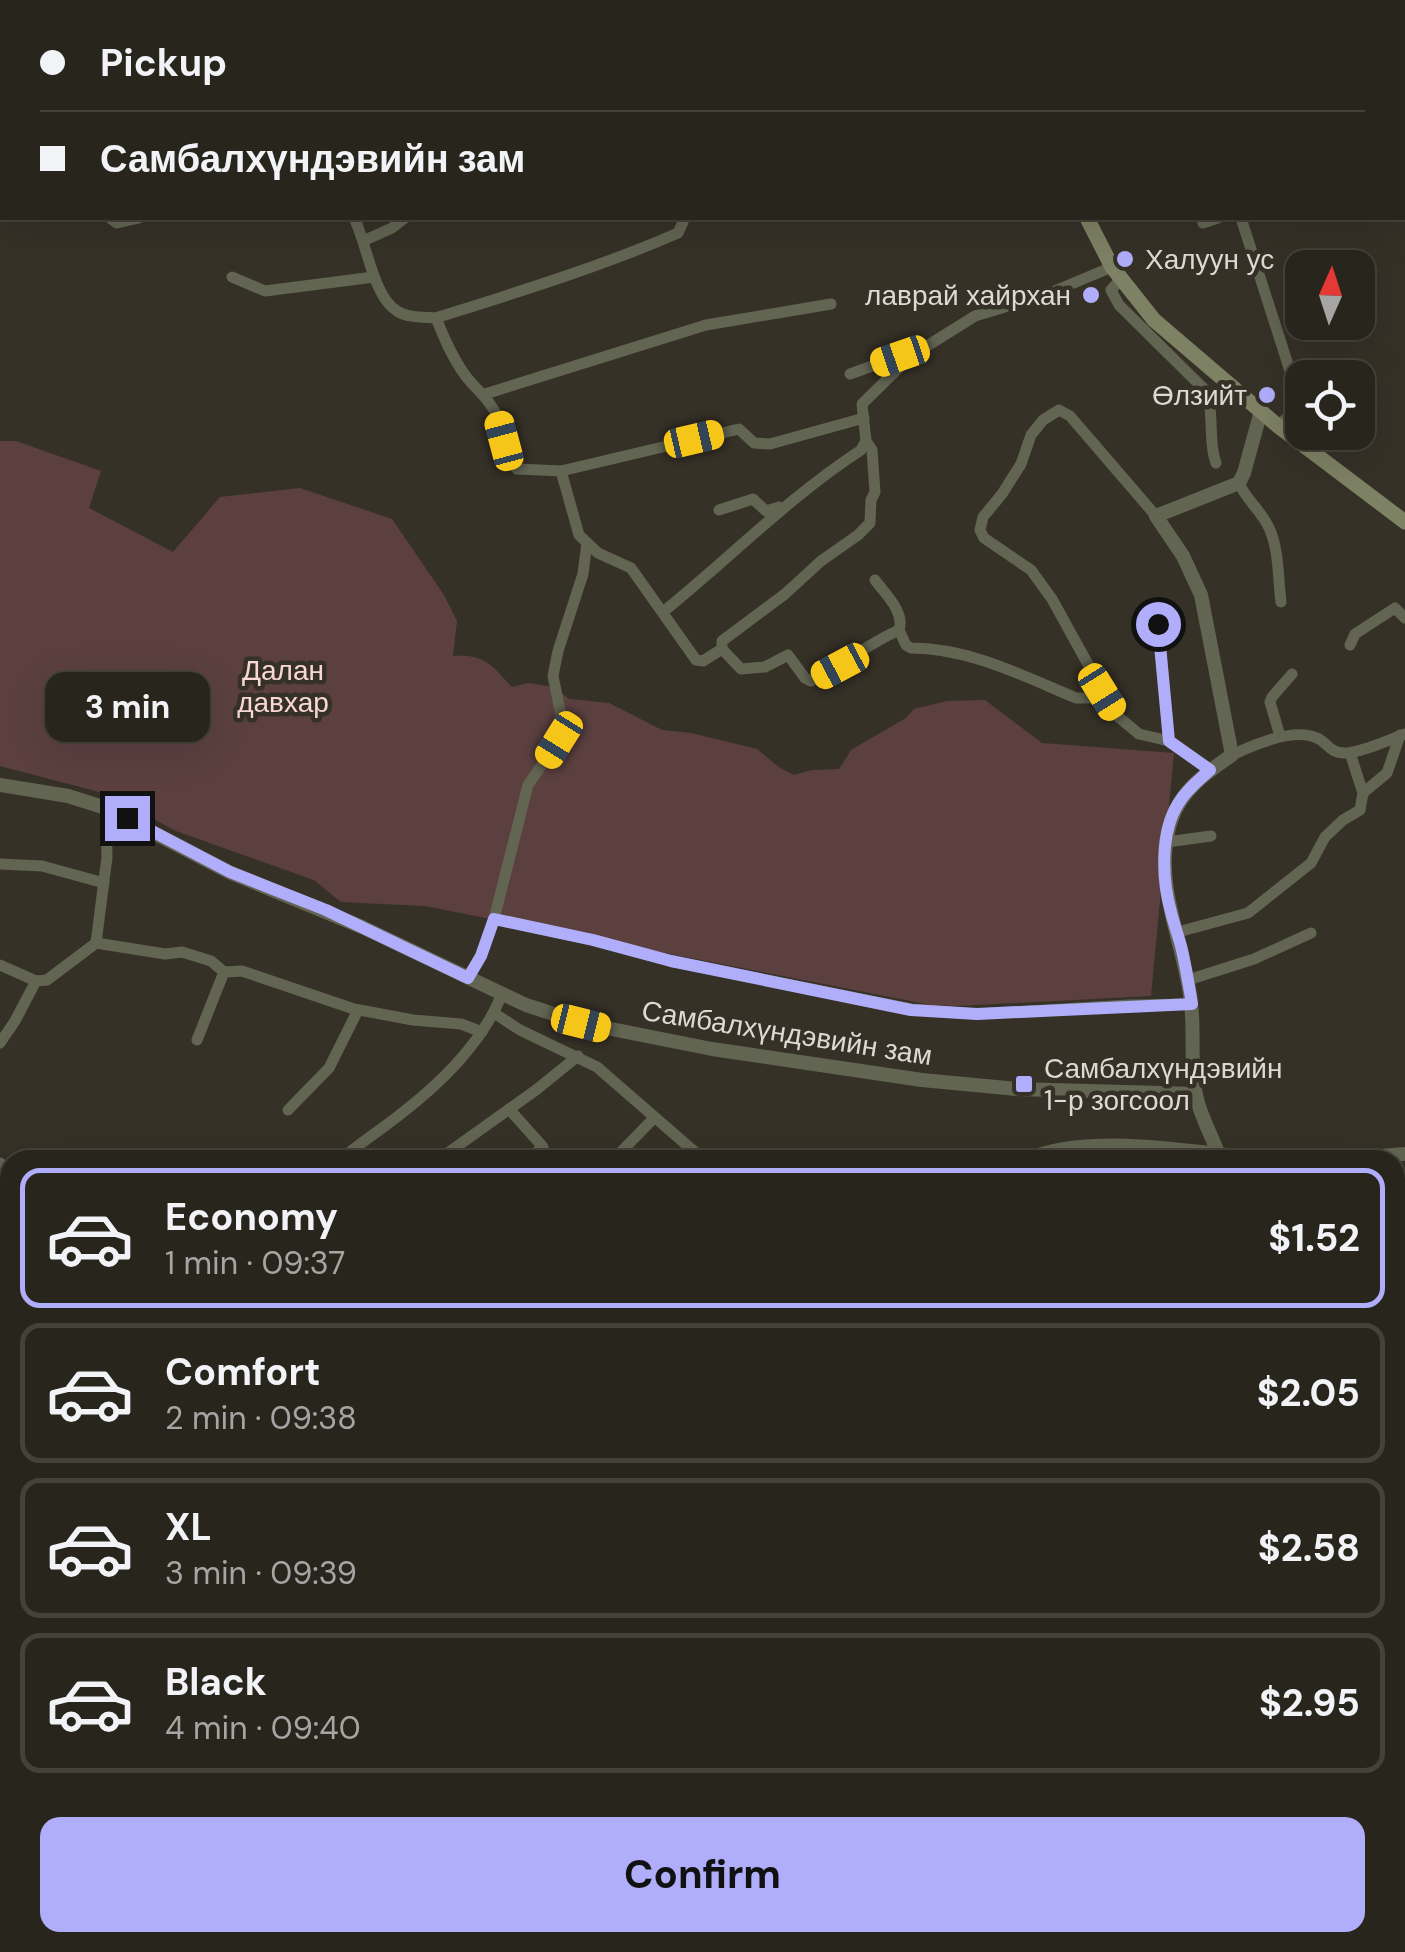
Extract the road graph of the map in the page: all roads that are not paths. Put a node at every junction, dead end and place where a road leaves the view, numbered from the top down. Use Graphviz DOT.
graph roads {
  1 [pos="355,220"];
  2 [pos="402,220"];
  3 [pos="682,220"];
  4 [pos="1088,220"];
  5 [pos="1212,220"];
  6 [pos="1243,220"];
  7 [pos="1203,223"];
  8 [pos="363,241"];
  9 [pos="1116,273"];
  10 [pos="232,277"];
  11 [pos="374,277"];
  12 [pos="831,304"];
  13 [pos="436,318"];
  14 [pos="911,356"];
  15 [pos="850,374"];
  16 [pos="485,394"];
  17 [pos="1261,411"];
  18 [pos="864,418"];
  19 [pos="1278,426"];
  20 [pos="866,440"];
  21 [pos="1216,463"];
  22 [pos="562,472"];
  23 [pos="1238,483"];
  24 [pos="784,506"];
  25 [pos="718,510"];
  26 [pos="1156,516"];
  27 [pos="1405,522"];
  28 [pos="587,543"];
  29 [pos="876,580"];
  30 [pos="1282,602"];
  31 [pos="664,612"];
  32 [pos="1405,618"];
  33 [pos="1158,624"];
  34 [pos="899,630"];
  35 [pos="1350,645"];
  36 [pos="722,648"];
  37 [pos="1292,674"];
  38 [pos="1102,692"];
  39 [pos="1402,734"];
  40 [pos="1280,736"];
  41 [pos="1169,741"];
  42 [pos="1350,753"];
  43 [pos="1232,754"];
  44 [pos="1210,770"];
  45 [pos="0,784"];
  46 [pos="1363,794"];
  47 [pos="106,808"];
  48 [pos="1211,836"];
  49 [pos="1167,842"];
  50 [pos="0,864"];
  51 [pos="104,883"];
  52 [pos="494,919"];
  53 [pos="1178,932"];
  54 [pos="1310,932"];
  55 [pos="96,943"];
  56 [pos="0,965"];
  57 [pos="224,972"];
  58 [pos="468,978"];
  59 [pos="1188,980"];
  60 [pos="36,981"];
  61 [pos="502,994"];
  62 [pos="1192,1004"];
  63 [pos="358,1010"];
  64 [pos="494,1013"];
  65 [pos="482,1032"];
  66 [pos="197,1040"];
  67 [pos="0,1043"];
  68 [pos="578,1056"];
  69 [pos="1196,1094"];
  70 [pos="288,1110"];
  71 [pos="510,1110"];
  72 [pos="654,1118"];
  73 [pos="353,1150"];
  74 [pos="452,1150"];
  75 [pos="539,1150"];
  76 [pos="623,1150"];
  77 [pos="692,1150"];
  78 [pos="1058,1150"];
  79 [pos="1085,1150"];
  80 [pos="1217,1150"];
  1 -- 8 [label="street"];
  2 -- 8 [label="street"];
  3 -- 13 [label="street"];
  4 -- 9 [label="main road"];
  5 -- 7 [label="street"];
  6 -- 19 [label="street"];
  8 -- 11 [label="street"];
  9 -- 14 [label="street"];
  9 -- 17 [label="main road"];
  9 -- 21 [label="street"];
  10 -- 11 [label="street"];
  11 -- 13 [label="street"];
  12 -- 16 [label="street"];
  13 -- 16 [label="street"];
  14 -- 15 [label="street"];
  14 -- 18 [label="street"];
  16 -- 22 [label="street"];
  17 -- 19 [label="main road"];
  17 -- 23 [label="street"];
  18 -- 20 [label="street"];
  18 -- 22 [label="street"];
  19 -- 27 [label="main road"];
  20 -- 24 [label="street"];
  20 -- 36 [label="street"];
  22 -- 28 [label="street"];
  23 -- 26 [label="street"];
  23 -- 30 [label="street"];
  24 -- 25 [label="street"];
  24 -- 31 [label="street"];
  26 -- 38 [label="street"];
  26 -- 43 [label="street"];
  28 -- 31 [label="street"];
  28 -- 52 [label="street"];
  29 -- 34 [label="street"];
  31 -- 36 [label="street"];
  32 -- 35 [label="street"];
  33 -- 41 [label="street"];
  34 -- 36 [label="street"];
  34 -- 38 [label="street"];
  37 -- 40 [label="street"];
  38 -- 41 [label="street"];
  39 -- 42 [label="street"];
  39 -- 46 [label="street"];
  40 -- 42 [label="street"];
  40 -- 43 [label="street"];
  41 -- 44 [label="street"];
  42 -- 46 [label="street"];
  43 -- 44 [label="street"];
  44 -- 49 [label="street"];
  45 -- 47 [label="street, Самбалхүндэвийн зам"];
  46 -- 53 [label="street"];
  47 -- 51 [label="street"];
  47 -- 58 [label="street, Самбалхүндэвийн зам"];
  48 -- 49 [label="street"];
  49 -- 53 [label="street"];
  50 -- 51 [label="street"];
  51 -- 55 [label="street"];
  52 -- 58 [label="street"];
  52 -- 62 [label="street"];
  53 -- 59 [label="street"];
  54 -- 59 [label="street"];
  55 -- 57 [label="street"];
  55 -- 60 [label="street"];
  56 -- 60 [label="street"];
  57 -- 63 [label="street"];
  57 -- 66 [label="street"];
  58 -- 61 [label="street, Самбалхүндэвийн зам"];
  59 -- 62 [label="street"];
  60 -- 67 [label="street"];
  61 -- 64 [label="street"];
  61 -- 69 [label="street, Самбалхүндэвийн зам"];
  62 -- 69 [label="street"];
  63 -- 65 [label="street"];
  63 -- 70 [label="street"];
  64 -- 65 [label="street"];
  64 -- 68 [label="street"];
  65 -- 73 [label="street"];
  68 -- 71 [label="street"];
  68 -- 72 [label="street"];
  69 -- 80 [label="street"];
  71 -- 74 [label="street"];
  71 -- 75 [label="street"];
  72 -- 76 [label="street"];
  72 -- 77 [label="street"];
  78 -- 79 [label="street"];
}
